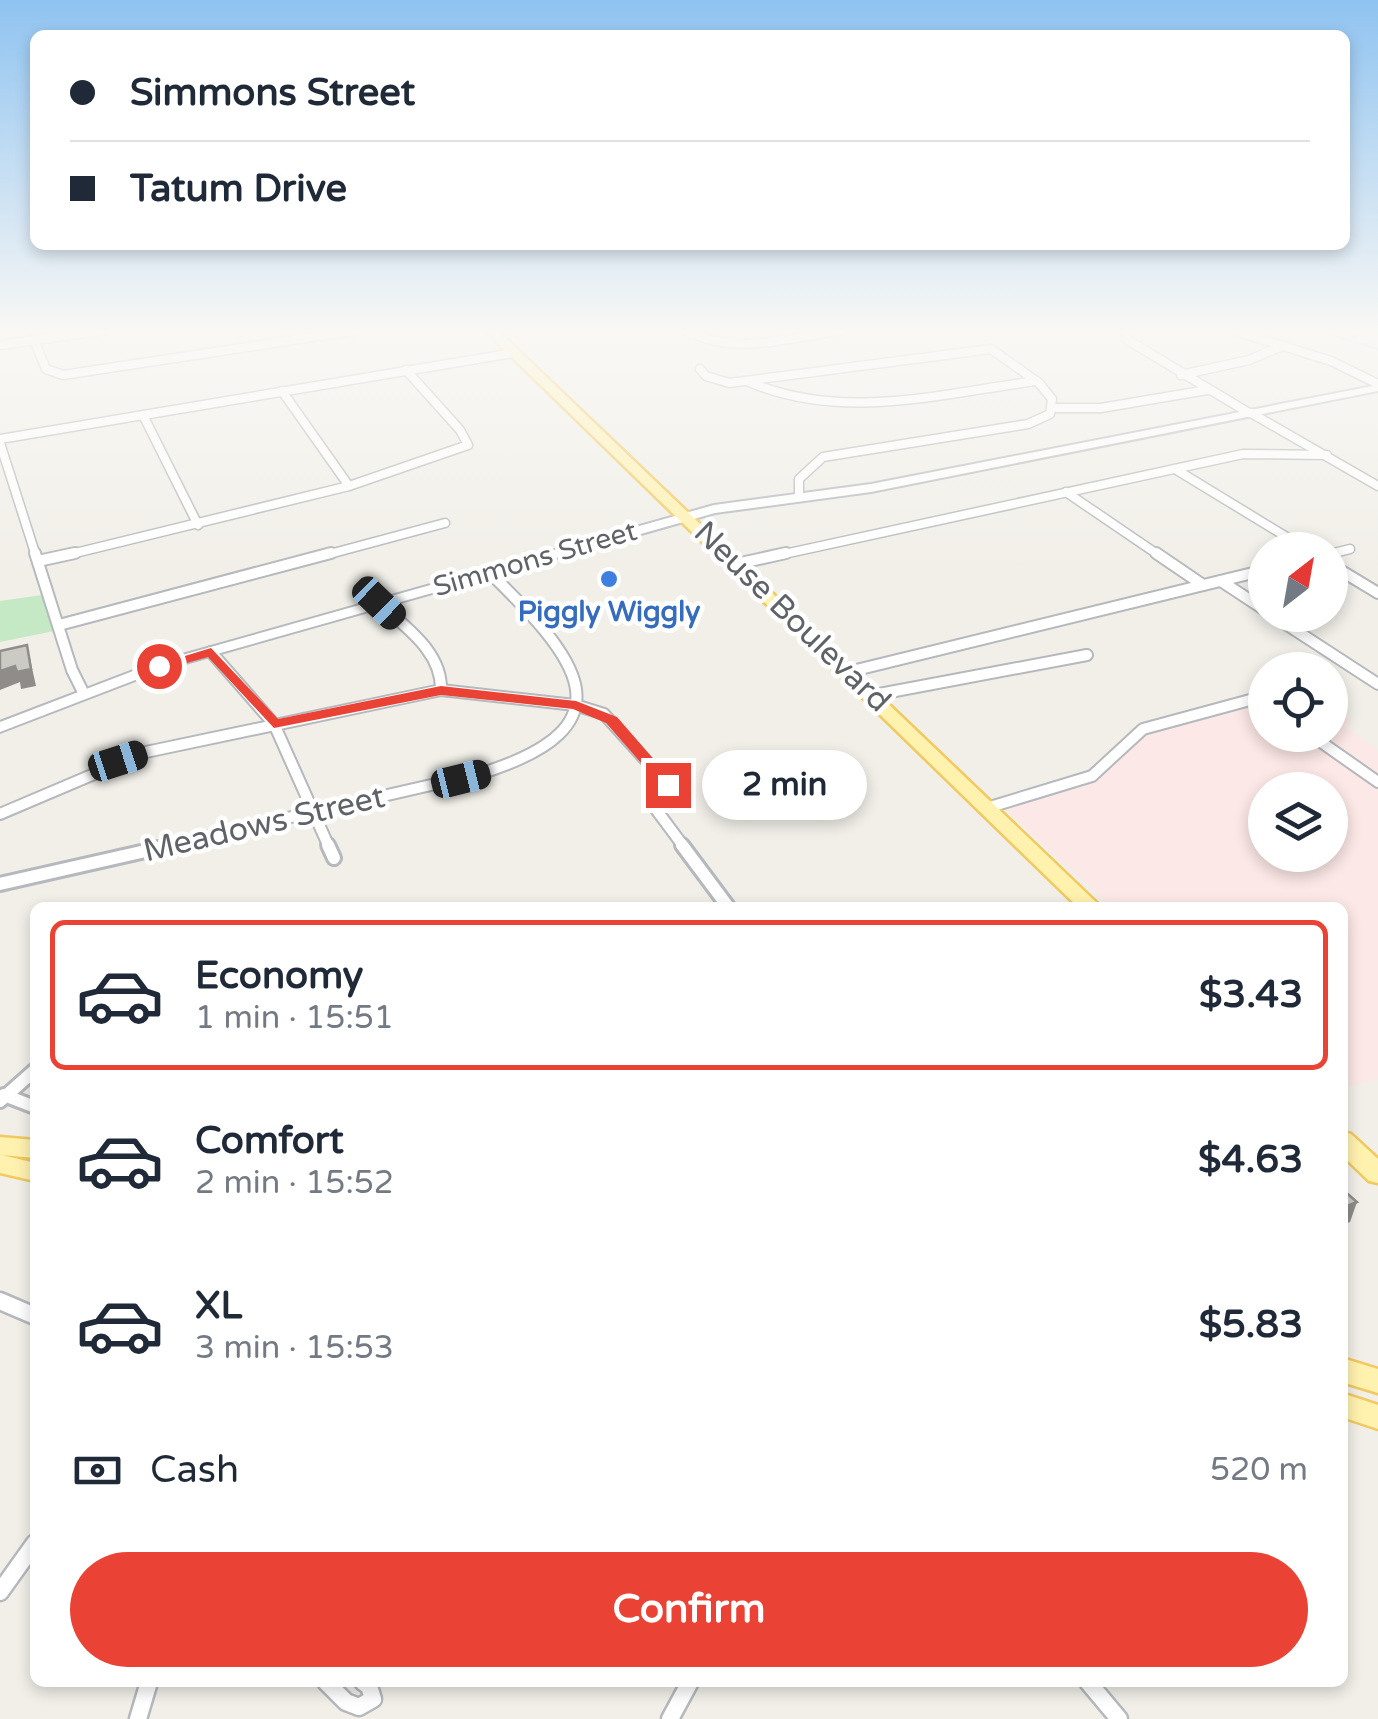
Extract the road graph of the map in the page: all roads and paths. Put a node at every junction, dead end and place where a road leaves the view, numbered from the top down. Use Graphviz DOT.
graph roads {
  1 [pos="170,410"];
  2 [pos="296,410"];
  3 [pos="442,410"];
  4 [pos="574,410"];
  5 [pos="1051,410"];
  6 [pos="1245,410"];
  7 [pos="1263,410"];
  8 [pos="1250,413"];
  9 [pos="144,415"];
  10 [pos="1,448"];
  11 [pos="1327,455"];
  12 [pos="1175,469"];
  13 [pos="349,486"];
  14 [pos="1378,486"];
  15 [pos="1066,492"];
  16 [pos="798,497"];
  17 [pos="686,516"];
  18 [pos="444,523"];
  19 [pos="198,525"];
  20 [pos="1278,532"];
  21 [pos="38,561"];
  22 [pos="736,564"];
  23 [pos="490,573"];
  24 [pos="1248,574"];
  25 [pos="1348,575"];
  26 [pos="1221,581"];
  27 [pos="1203,585"];
  28 [pos="1378,593"];
  29 [pos="1248,599"];
  30 [pos="379,603"];
  31 [pos="59,625"];
  32 [pos="1298,632"];
  33 [pos="211,652"];
  34 [pos="1087,655"];
  35 [pos="848,672"];
  36 [pos="1378,684"];
  37 [pos="441,690"];
  38 [pos="83,692"];
  39 [pos="874,695"];
  40 [pos="1248,701"];
  41 [pos="576,705"];
  42 [pos="274,724"];
  43 [pos="0,727"];
  44 [pos="1335,752"];
  45 [pos="1378,782"];
  46 [pos="990,807"];
  47 [pos="313,811"];
  48 [pos="0,814"];
  49 [pos="334,858"];
  50 [pos="0,884"];
  51 [pos="726,902"];
  52 [pos="1086,902"];
  53 [pos="30,1074"];
  54 [pos="2,1097"];
  55 [pos="30,1105"];
  56 [pos="0,1146"];
  57 [pos="1348,1146"];
  58 [pos="30,1149"];
  59 [pos="0,1164"];
  60 [pos="30,1173"];
  61 [pos="0,1174"];
  62 [pos="30,1174"];
  63 [pos="1378,1174"];
  64 [pos="0,1301"];
  65 [pos="30,1314"];
  66 [pos="1348,1372"];
  67 [pos="1378,1381"];
  68 [pos="1348,1407"];
  69 [pos="1378,1416"];
  70 [pos="30,1550"];
  71 [pos="2,1586"];
  72 [pos="148,1687"];
  73 [pos="331,1687"];
  74 [pos="369,1687"];
  75 [pos="687,1687"];
  76 [pos="1092,1687"];
  77 [pos="138,1719"];
  78 [pos="670,1719"];
  79 [pos="1120,1719"];
  1 -- 9 [label="street"];
  2 -- 13 [label="street"];
  3 -- 13 [label="street"];
  4 -- 17 [label="main road, Neuse Boulevard"];
  5 -- 16 [label="street"];
  6 -- 8 [label="street"];
  7 -- 8 [label="street, Simmons Street"];
  8 -- 11 [label="street"];
  8 -- 16 [label="street, Simmons Street"];
  9 -- 10 [label="street"];
  9 -- 19 [label="street"];
  10 -- 21 [label="street"];
  11 -- 12 [label="street"];
  11 -- 14 [label="street"];
  12 -- 15 [label="street"];
  12 -- 20 [label="street"];
  13 -- 19 [label="street"];
  15 -- 22 [label="street"];
  15 -- 27 [label="street"];
  16 -- 17 [label="street, Simmons Street"];
  17 -- 22 [label="main road, Neuse Boulevard"];
  17 -- 23 [label="street, Simmons Street"];
  18 -- 31 [label="street"];
  19 -- 21 [label="street"];
  21 -- 31 [label="street"];
  22 -- 35 [label="main road, Neuse Boulevard"];
  23 -- 30 [label="street, Simmons Street"];
  23 -- 41 [label="street"];
  24 -- 26 [label="street"];
  25 -- 28 [label="street"];
  26 -- 27 [label="street"];
  26 -- 29 [label="street"];
  27 -- 35 [label="street"];
  30 -- 33 [label="street, Simmons Street"];
  30 -- 37 [label="street"];
  31 -- 38 [label="street"];
  32 -- 36 [label="street"];
  33 -- 38 [label="street, Simmons Street"];
  33 -- 42 [label="street"];
  34 -- 39 [label="street"];
  35 -- 39 [label="main road, Neuse Boulevard"];
  37 -- 41 [label="street"];
  37 -- 42 [label="street"];
  38 -- 43 [label="street, Simmons Street"];
  39 -- 46 [label="main road, Neuse Boulevard"];
  40 -- 46 [label="street"];
  41 -- 47 [label="street, Meadows Street"];
  41 -- 51 [label="street"];
  42 -- 47 [label="street"];
  42 -- 48 [label="street"];
  44 -- 45 [label="street"];
  46 -- 52 [label="main road, Neuse Boulevard"];
  47 -- 49 [label="street"];
  47 -- 50 [label="street, Meadows Street"];
  53 -- 54 [label="street"];
  54 -- 55 [label="street"];
  56 -- 58 [label="main road"];
  57 -- 63 [label="main road"];
  59 -- 60 [label="main road"];
  61 -- 62 [label="main road"];
  64 -- 65 [label="street"];
  66 -- 67 [label="main road"];
  68 -- 69 [label="main road"];
  70 -- 71 [label="street"];
  72 -- 77 [label="street"];
  73 -- 74 [label="street"];
  75 -- 78 [label="street"];
  76 -- 79 [label="street"];
}
